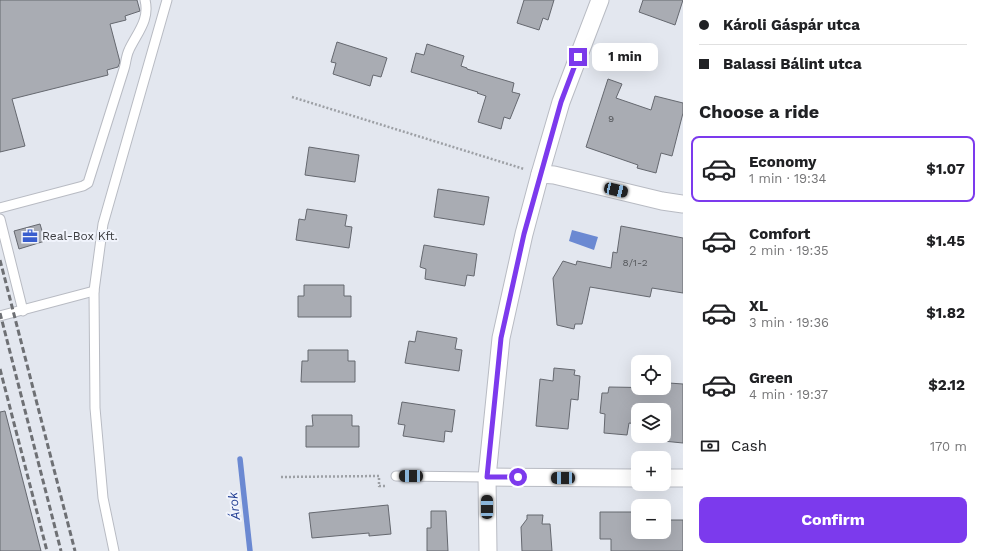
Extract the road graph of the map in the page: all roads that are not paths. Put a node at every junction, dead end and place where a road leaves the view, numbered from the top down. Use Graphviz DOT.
graph roads {
  1 [pos="145,0"];
  2 [pos="167,0"];
  3 [pos="600,0"];
  4 [pos="540,174"];
  5 [pos="683,204"];
  6 [pos="0,208"];
  7 [pos="0,219"];
  8 [pos="94,291"];
  9 [pos="23,310"];
  10 [pos="0,316"];
  11 [pos="396,476"];
  12 [pos="487,477"];
  13 [pos="631,478"];
  14 [pos="671,478"];
  15 [pos="683,478"];
  16 [pos="114,551"];
  17 [pos="488,551"];
  1 -- 6 [label="lane"];
  2 -- 8 [label="lane"];
  3 -- 4 [label="street"];
  4 -- 5 [label="street"];
  4 -- 12 [label="street"];
  7 -- 9 [label="lane"];
  8 -- 9 [label="lane"];
  8 -- 16 [label="lane"];
  9 -- 10 [label="lane"];
  11 -- 12 [label="lane"];
  12 -- 13 [label="street"];
  12 -- 17 [label="street"];
  14 -- 15 [label="street"];
}
